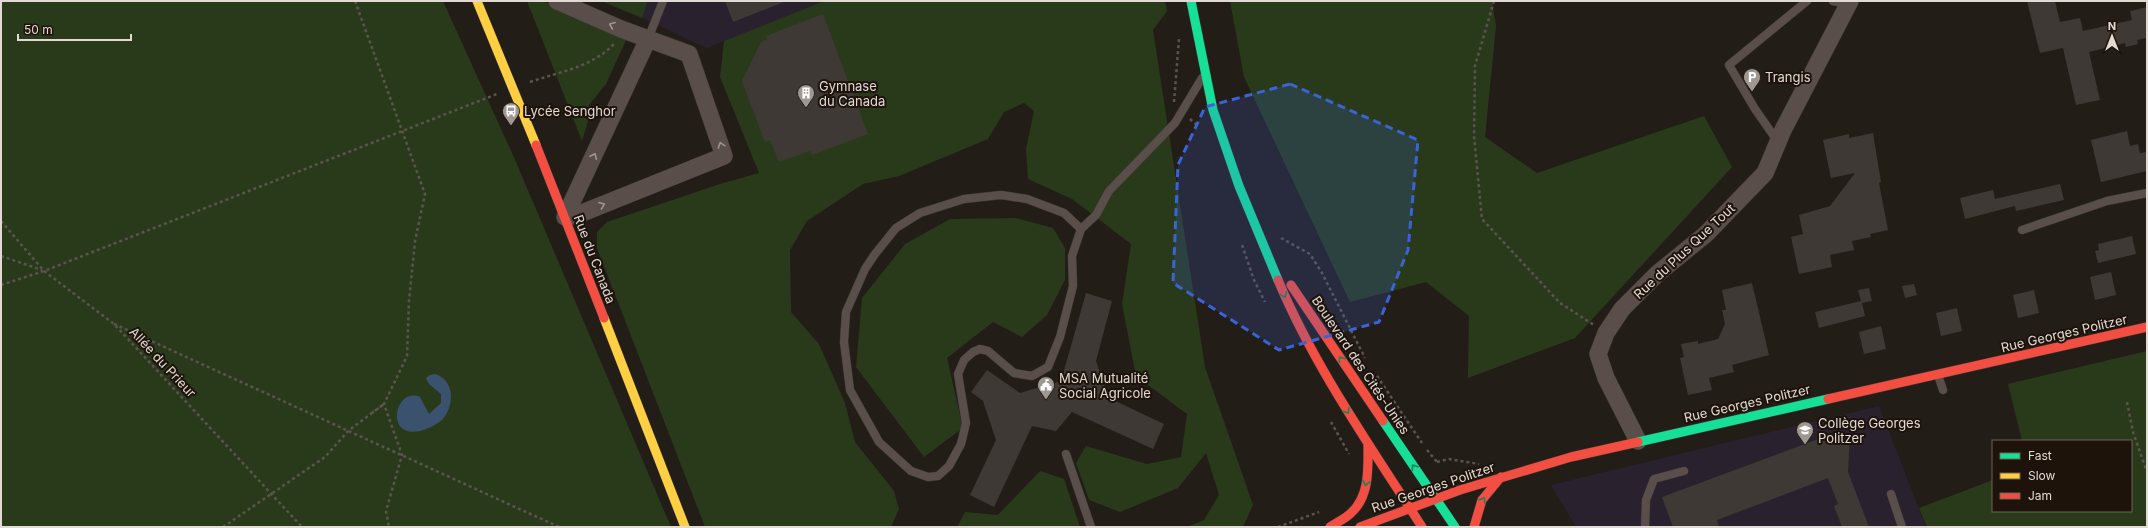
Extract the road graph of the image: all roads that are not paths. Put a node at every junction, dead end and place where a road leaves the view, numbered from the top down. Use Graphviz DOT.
graph roads {
  1 [pos="477,1"];
  2 [pos="557,1"];
  3 [pos="663,1"];
  4 [pos="1191,1"];
  5 [pos="1807,1"];
  6 [pos="1844,2"];
  7 [pos="648,39"];
  8 [pos="1205,74"];
  9 [pos="1778,142"];
  10 [pos="2147,193"];
  11 [pos="565,217"];
  12 [pos="1081,229"];
  13 [pos="2022,230"];
  14 [pos="1264,246"];
  15 [pos="2147,328"];
  16 [pos="1938,374"];
  17 [pos="1942,390"];
  18 [pos="1638,441"];
  19 [pos="1368,444"];
  20 [pos="1066,454"];
  21 [pos="1684,471"];
  22 [pos="1501,477"];
  23 [pos="1891,494"];
  24 [pos="1436,499"];
  25 [pos="1410,508"];
  26 [pos="685,527"];
  27 [pos="1091,527"];
  28 [pos="1330,527"];
  29 [pos="1360,527"];
  30 [pos="1422,527"];
  31 [pos="1455,527"];
  32 [pos="1474,527"];
  33 [pos="1645,527"];
  34 [pos="1902,527"];
  1 -- 11 [label="street, Rue du Canada"];
  7 -- 2 [label="street, one-way"];
  3 -- 7 [label="lane"];
  4 -- 8 [label="street, Boulevard des Cités-Unies"];
  5 -- 9 [label="lane"];
  6 -- 9 [label="street, Rue du Plus Que Tout"];
  11 -- 7 [label="street, one-way"];
  11 -- 7 [label="street, one-way"];
  8 -- 12 [label="lane"];
  8 -- 14 [label="street, Boulevard des Cités-Unies"];
  9 -- 18 [label="street, Rue du Plus Que Tout"];
  10 -- 13 [label="lane"];
  11 -- 26 [label="street, Rue du Canada"];
  12 -- 12 [label="lane"];
  14 -- 19 [label="street, Boulevard des Cités-Unies, one-way"];
  24 -- 14 [label="street, Boulevard des Cités-Unies, one-way"];
  15 -- 16 [label="street, Rue Georges Politzer"];
  16 -- 17 [label="lane"];
  16 -- 18 [label="street, Rue Georges Politzer"];
  18 -- 22 [label="street, Rue Georges Politzer"];
  19 -- 25 [label="street, Boulevard des Cités-Unies"];
  19 -- 28 [label="street, one-way"];
  20 -- 27 [label="lane"];
  21 -- 33 [label="lane"];
  22 -- 24 [label="street, Rue Georges Politzer"];
  32 -- 22 [label="street, one-way"];
  23 -- 34 [label="lane"];
  24 -- 25 [label="street, Rue Georges Politzer"];
  24 -- 31 [label="street, Boulevard des Cités-Unies"];
  25 -- 29 [label="street, Rue Georges Politzer"];
  25 -- 30 [label="street, Boulevard des Cités-Unies"];
}
